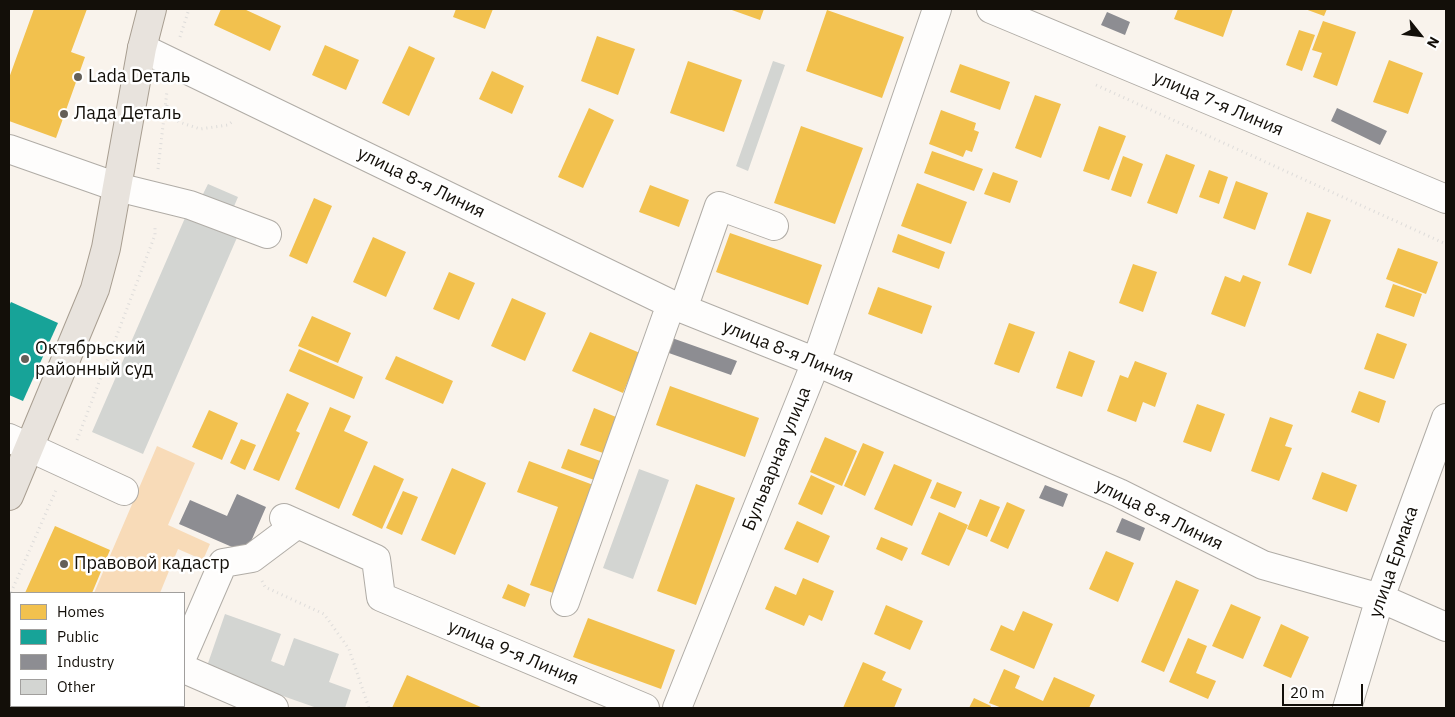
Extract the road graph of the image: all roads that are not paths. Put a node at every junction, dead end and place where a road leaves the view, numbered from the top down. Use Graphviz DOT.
graph roads {
  1 [pos="152,9"];
  2 [pos="937,9"];
  3 [pos="990,9"];
  4 [pos="142,48"];
  5 [pos="9,149"];
  6 [pos="117,187"];
  7 [pos="1446,199"];
  8 [pos="774,226"];
  9 [pos="267,234"];
  10 [pos="677,306"];
  11 [pos="816,362"];
  12 [pos="1446,418"];
  13 [pos="20,443"];
  14 [pos="124,491"];
  15 [pos="9,496"];
  16 [pos="1380,598"];
  17 [pos="565,602"];
  18 [pos="1446,627"];
  19 [pos="185,650"];
  20 [pos="185,669"];
  21 [pos="641,707"];
  22 [pos="274,708"];
  23 [pos="677,708"];
  24 [pos="1347,708"];
  1 -- 4 [label="main road"];
  2 -- 11 [label="street, Бульварная улица"];
  3 -- 7 [label="street, улица 7-я Линия"];
  4 -- 6 [label="main road"];
  4 -- 10 [label="street, улица 8-я Линия"];
  5 -- 6 [label="street"];
  6 -- 9 [label="street"];
  6 -- 13 [label="main road"];
  8 -- 10 [label="street"];
  10 -- 11 [label="street, улица 8-я Линия"];
  10 -- 17 [label="street"];
  11 -- 16 [label="street, улица 8-я Линия"];
  11 -- 23 [label="street, Бульварная улица"];
  12 -- 16 [label="street, улица Ермака"];
  13 -- 14 [label="street"];
  13 -- 15 [label="main road"];
  16 -- 18 [label="street, улица 8-я Линия"];
  16 -- 24 [label="street, улица Ермака"];
  19 -- 21 [label="street, улица 9-я Линия"];
  20 -- 22 [label="street"];
}
